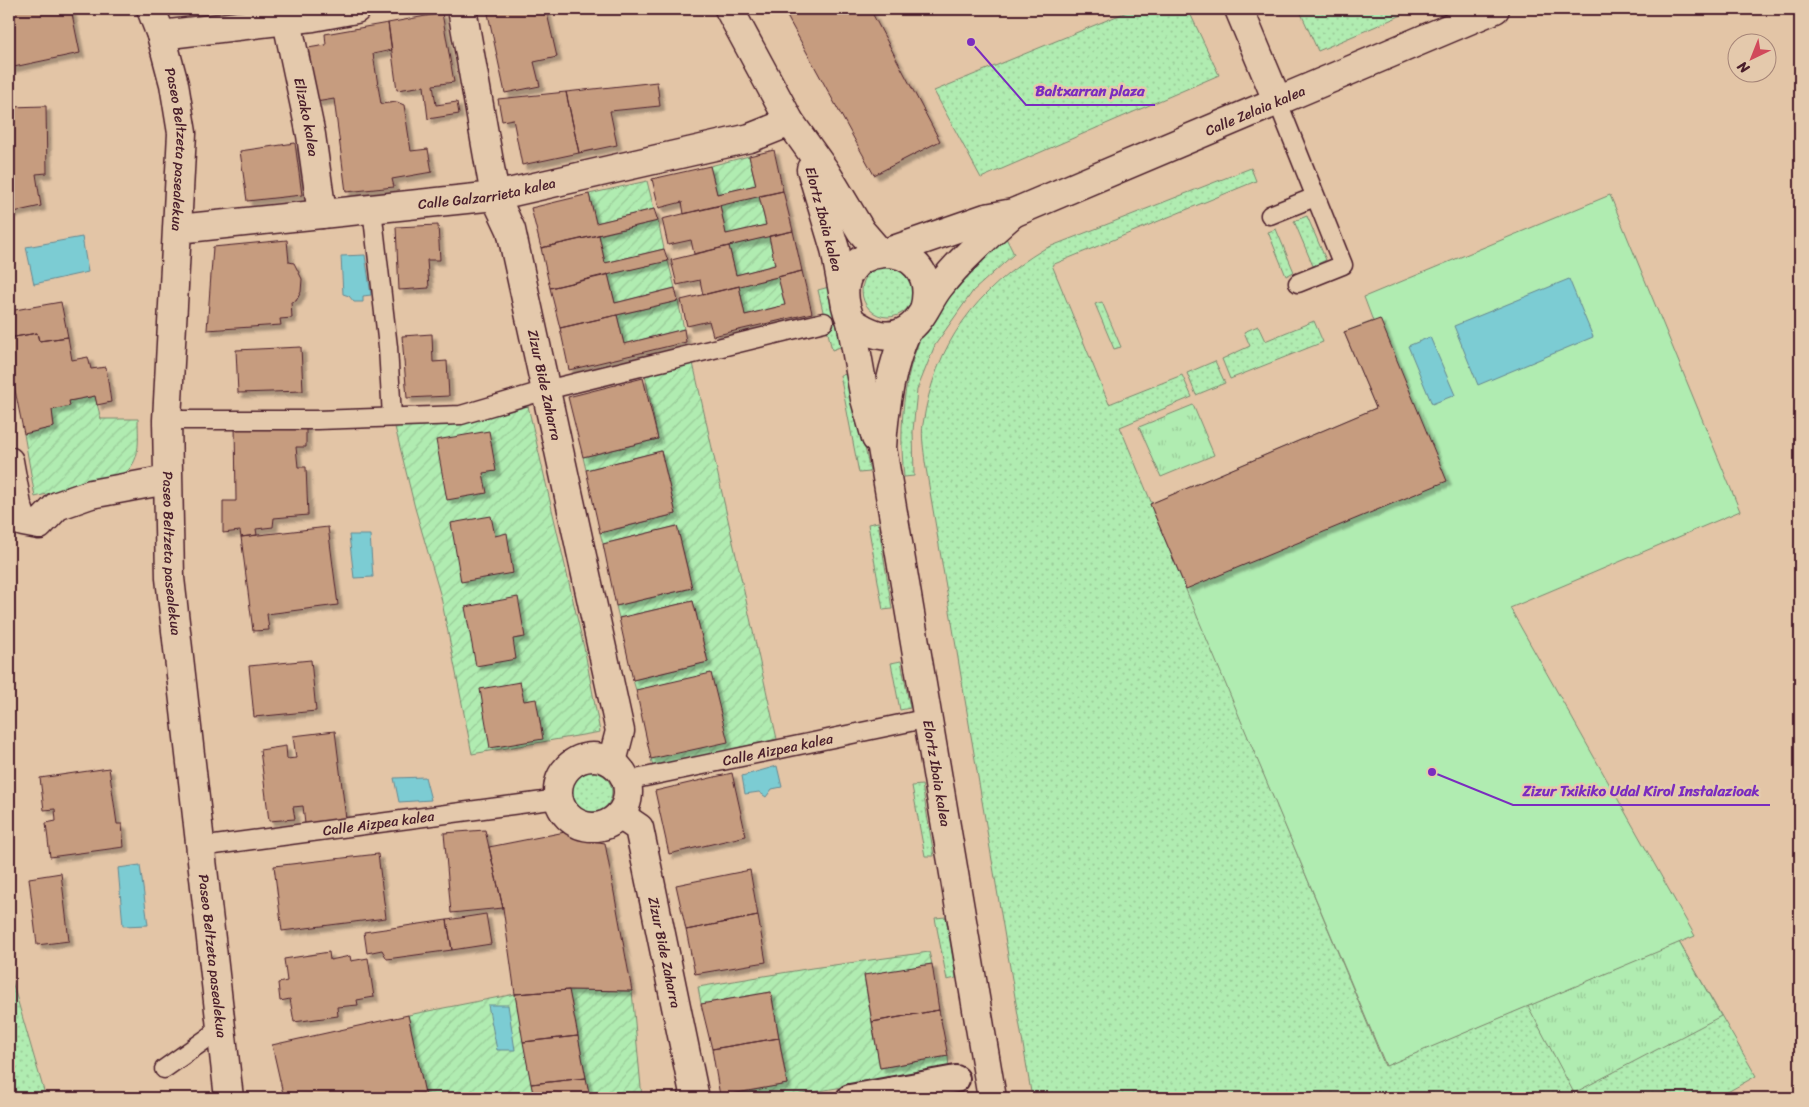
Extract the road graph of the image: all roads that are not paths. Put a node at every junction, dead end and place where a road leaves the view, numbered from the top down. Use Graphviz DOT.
graph roads {
  1 [pos="151,9"];
  2 [pos="356,9"];
  3 [pos="462,9"];
  4 [pos="729,9"];
  5 [pos="1239,9"];
  6 [pos="1496,9"];
  7 [pos="283,17"];
  8 [pos="161,35"];
  9 [pos="1277,100"];
  10 [pos="798,133"];
  11 [pos="495,196"];
  12 [pos="1315,197"];
  13 [pos="372,209"];
  14 [pos="1013,213"];
  15 [pos="322,214"];
  16 [pos="1270,215"];
  17 [pos="178,229"];
  18 [pos="884,252"];
  19 [pos="1298,283"];
  20 [pos="843,294"];
  21 [pos="916,320"];
  22 [pos="851,321"];
  23 [pos="824,322"];
  24 [pos="546,390"];
  25 [pos="392,417"];
  26 [pos="166,420"];
  27 [pos="882,448"];
  28 [pos="9,461"];
  29 [pos="167,480"];
  30 [pos="929,718"];
  31 [pos="619,772"];
  32 [pos="558,799"];
  33 [pos="620,815"];
  34 [pos="200,846"];
  35 [pos="220,1030"];
  36 [pos="164,1069"];
  37 [pos="956,1079"];
  38 [pos="229,1098"];
  39 [pos="695,1098"];
  40 [pos="850,1098"];
  41 [pos="992,1098"];
  1 -- 8 [label="street, Paseo Beltzeta pasealekua"];
  2 -- 7 [label="street"];
  3 -- 11 [label="street, Zizur Bide Zaharra"];
  4 -- 10 [label="street, Elortz Ibaia kalea"];
  5 -- 9 [label="street"];
  6 -- 9 [label="street, Calle Zelaia kalea"];
  7 -- 8 [label="street"];
  7 -- 15 [label="street, Elizako kalea"];
  8 -- 17 [label="street, Paseo Beltzeta pasealekua"];
  9 -- 12 [label="lane"];
  9 -- 14 [label="street, Calle Zelaia kalea"];
  10 -- 11 [label="street, Calle Galzarrieta kalea"];
  10 -- 18 [label="street, Elortz Ibaia kalea"];
  10 -- 20 [label="street, Elortz Ibaia kalea"];
  11 -- 13 [label="street, Calle Galzarrieta kalea"];
  11 -- 24 [label="street, Zizur Bide Zaharra"];
  12 -- 16 [label="lane"];
  12 -- 19 [label="lane"];
  13 -- 15 [label="street, Calle Galzarrieta kalea"];
  13 -- 25 [label="lane"];
  14 -- 18 [label="street, Calle Zelaia kalea"];
  14 -- 21 [label="street, Calle Zelaia kalea"];
  15 -- 17 [label="street, Calle Galzarrieta kalea"];
  17 -- 26 [label="street, Paseo Beltzeta pasealekua"];
  18 -- 20 [label="street"];
  18 -- 21 [label="street"];
  20 -- 22 [label="street"];
  21 -- 22 [label="street"];
  21 -- 27 [label="street, Elortz Ibaia kalea"];
  22 -- 27 [label="street, Elortz Ibaia kalea"];
  23 -- 24 [label="lane"];
  24 -- 25 [label="lane"];
  24 -- 31 [label="street, Zizur Bide Zaharra"];
  25 -- 26 [label="lane"];
  26 -- 29 [label="street, Paseo Beltzeta pasealekua"];
  27 -- 30 [label="street, Elortz Ibaia kalea"];
  28 -- 29 [label="street"];
  29 -- 34 [label="street, Paseo Beltzeta pasealekua"];
  30 -- 31 [label="lane, Calle Aizpea kalea"];
  30 -- 41 [label="street, Elortz Ibaia kalea"];
  31 -- 32 [label="street"];
  31 -- 33 [label="street"];
  32 -- 33 [label="street"];
  32 -- 34 [label="lane, Calle Aizpea kalea"];
  33 -- 39 [label="street, Zizur Bide Zaharra"];
  34 -- 35 [label="street, Paseo Beltzeta pasealekua"];
  35 -- 36 [label="lane"];
  35 -- 38 [label="street, Paseo Beltzeta pasealekua"];
  37 -- 40 [label="street"];
}
